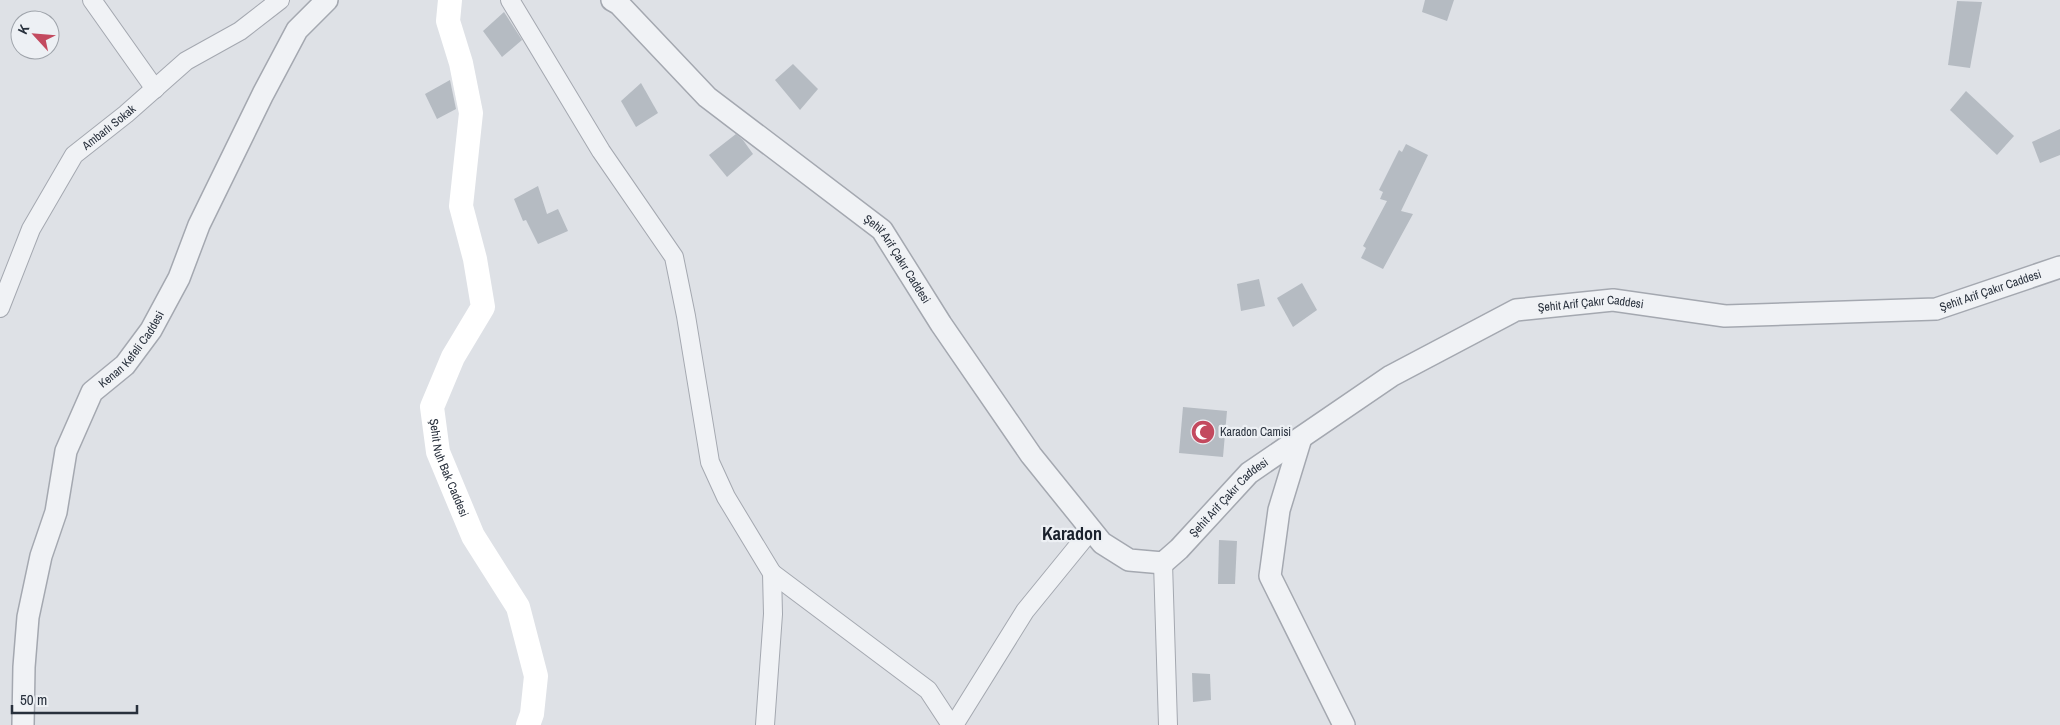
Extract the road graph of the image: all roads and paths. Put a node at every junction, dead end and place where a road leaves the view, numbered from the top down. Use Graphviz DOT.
graph roads {
  1 [pos="92,0"];
  2 [pos="280,0"];
  3 [pos="327,0"];
  4 [pos="450,0"];
  5 [pos="510,0"];
  6 [pos="612,0"];
  7 [pos="155,89"];
  8 [pos="2060,267"];
  9 [pos="0,308"];
  10 [pos="1301,438"];
  11 [pos="1091,530"];
  12 [pos="1163,563"];
  13 [pos="772,573"];
  14 [pos="23,725"];
  15 [pos="528,725"];
  16 [pos="765,725"];
  17 [pos="952,725"];
  18 [pos="1168,725"];
  19 [pos="1344,725"];
  1 -- 7 [label="street"];
  2 -- 7 [label="street, Ambarlı Sokak"];
  3 -- 14 [label="street, Kenan Kefeli Caddesi"];
  4 -- 15 [label="main road, Şehit Nuh Bak Caddesi"];
  5 -- 13 [label="street"];
  6 -- 11 [label="street, Şehit Arif Çakır Caddesi"];
  7 -- 9 [label="street, Ambarlı Sokak"];
  8 -- 10 [label="street, Şehit Arif Çakır Caddesi"];
  10 -- 12 [label="street, Şehit Arif Çakır Caddesi"];
  10 -- 19 [label="street"];
  11 -- 12 [label="street, Şehit Arif Çakır Caddesi"];
  11 -- 17 [label="street"];
  12 -- 18 [label="street"];
  13 -- 16 [label="street"];
  13 -- 17 [label="street"];
}
